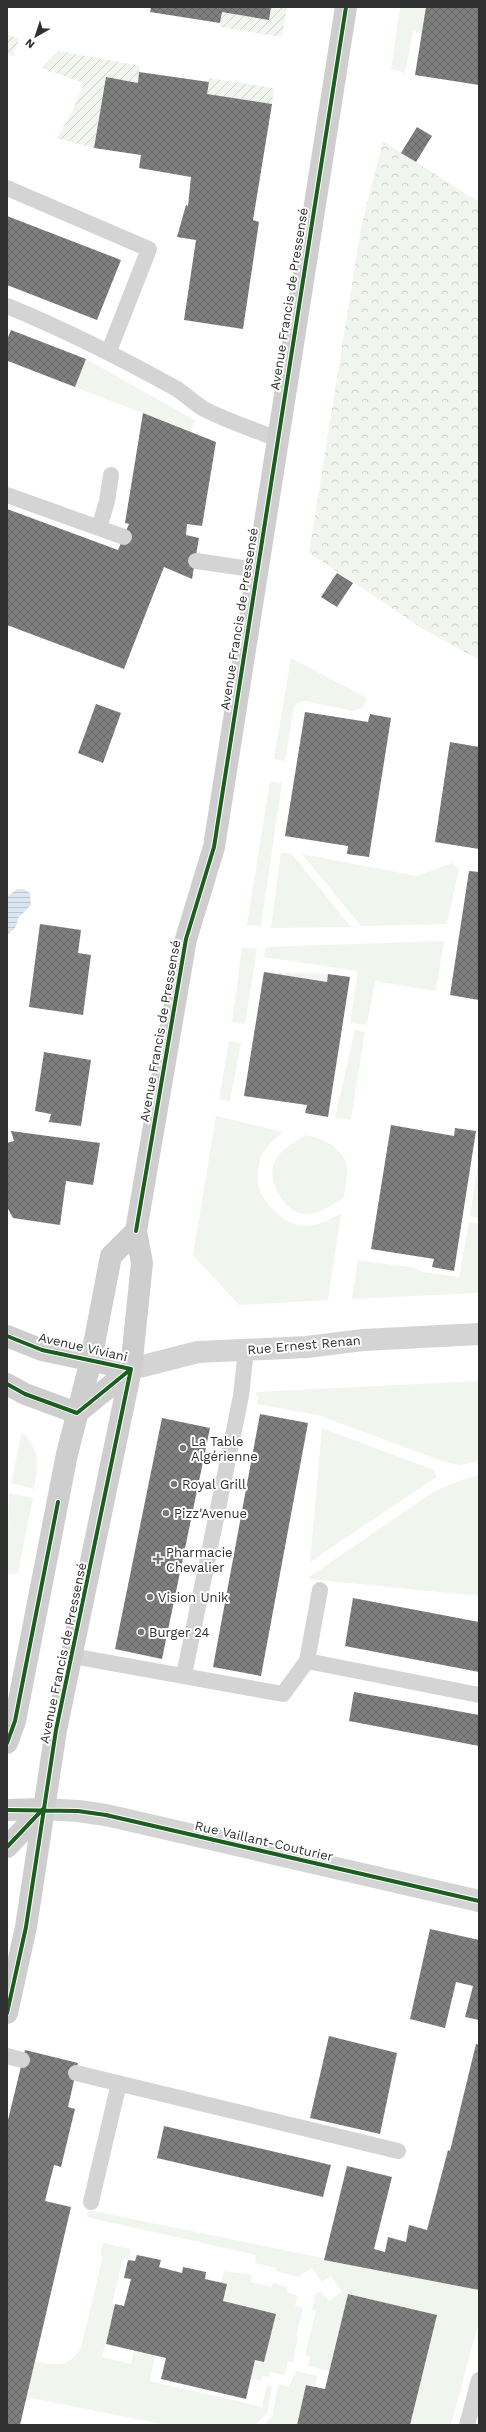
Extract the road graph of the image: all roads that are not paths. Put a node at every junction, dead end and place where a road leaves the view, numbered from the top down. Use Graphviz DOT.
graph roads {
  1 [pos="346,7"];
  2 [pos="7,188"];
  3 [pos="7,306"];
  4 [pos="108,351"];
  5 [pos="277,439"];
  6 [pos="111,475"];
  7 [pos="7,495"];
  8 [pos="99,528"];
  9 [pos="124,537"];
  10 [pos="196,561"];
  11 [pos="258,570"];
  12 [pos="136,1231"];
  13 [pos="479,1334"];
  14 [pos="7,1336"];
  15 [pos="246,1350"];
  16 [pos="91,1360"];
  17 [pos="131,1369"];
  18 [pos="7,1384"];
  19 [pos="77,1413"];
  20 [pos="320,1590"];
  21 [pos="72,1656"];
  22 [pos="307,1661"];
  23 [pos="184,1676"];
  24 [pos="479,1695"];
  25 [pos="7,1743"];
  26 [pos="43,1809"];
  27 [pos="7,1810"];
  28 [pos="7,1847"];
  29 [pos="479,1901"];
  30 [pos="7,2013"];
  31 [pos="7,2056"];
  32 [pos="22,2060"];
  33 [pos="76,2073"];
  34 [pos="119,2083"];
  35 [pos="398,2151"];
  36 [pos="90,2202"];
  37 [pos="479,2380"];
  38 [pos="467,2425"];
  1 -- 5 [label="street, Avenue Francis de Pressensé"];
  2 -- 4 [label="lane"];
  3 -- 4 [label="lane"];
  4 -- 5 [label="lane"];
  5 -- 11 [label="street, Avenue Francis de Pressensé"];
  6 -- 8 [label="lane"];
  7 -- 8 [label="lane"];
  8 -- 9 [label="lane"];
  10 -- 11 [label="lane"];
  11 -- 12 [label="street, Avenue Francis de Pressensé"];
  12 -- 16 [label="street"];
  12 -- 17 [label="street, Avenue Francis de Pressensé"];
  13 -- 15 [label="street, Rue Ernest Renan"];
  14 -- 16 [label="street, Avenue Viviani"];
  15 -- 17 [label="street, Rue Ernest Renan"];
  15 -- 23 [label="lane"];
  16 -- 17 [label="street, Avenue Viviani"];
  16 -- 19 [label="street"];
  17 -- 19 [label="street, Avenue Viviani"];
  17 -- 21 [label="street, Avenue Francis de Pressensé"];
  18 -- 19 [label="street"];
  19 -- 25 [label="street"];
  20 -- 22 [label="lane"];
  21 -- 23 [label="lane"];
  21 -- 26 [label="street, Avenue Francis de Pressensé"];
  22 -- 23 [label="lane"];
  22 -- 24 [label="lane"];
  26 -- 27 [label="street"];
  26 -- 28 [label="street"];
  26 -- 29 [label="street, Rue Vaillant-Couturier"];
  26 -- 30 [label="street, Avenue Francis de Pressensé"];
  31 -- 32 [label="lane"];
  33 -- 34 [label="lane"];
  34 -- 35 [label="lane"];
  34 -- 36 [label="lane"];
  37 -- 38 [label="lane"];
}
